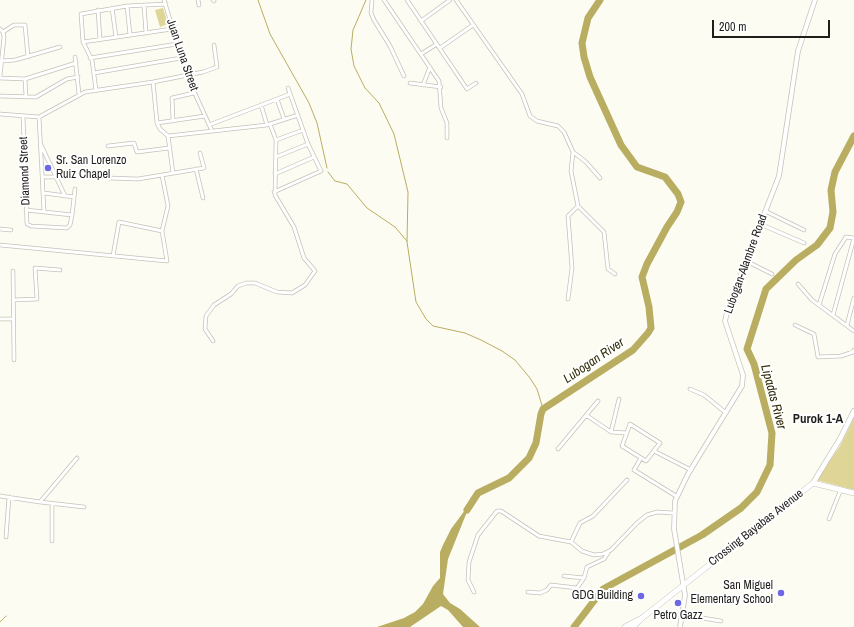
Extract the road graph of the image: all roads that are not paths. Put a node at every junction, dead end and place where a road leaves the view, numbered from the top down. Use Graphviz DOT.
graph roads {
  1 [pos="164,0"];
  2 [pos="198,0"];
  3 [pos="372,0"];
  4 [pos="384,0"];
  5 [pos="407,0"];
  6 [pos="450,0"];
  7 [pos="456,0"];
  8 [pos="815,0"];
  9 [pos="166,4"];
  10 [pos="144,5"];
  11 [pos="199,5"];
  12 [pos="127,6"];
  13 [pos="112,8"];
  14 [pos="98,10"];
  15 [pos="421,21"];
  16 [pos="473,25"];
  17 [pos="172,28"];
  18 [pos="0,29"];
  19 [pos="3,32"];
  20 [pos="146,33"];
  21 [pos="130,35"];
  22 [pos="116,37"];
  23 [pos="100,40"];
  24 [pos="83,42"];
  25 [pos="177,44"];
  26 [pos="437,44"];
  27 [pos="214,45"];
  28 [pos="60,47"];
  29 [pos="440,48"];
  30 [pos="421,54"];
  31 [pos="75,56"];
  32 [pos="28,57"];
  33 [pos="90,58"];
  34 [pos="181,58"];
  35 [pos="2,61"];
  36 [pos="76,63"];
  37 [pos="430,66"];
  38 [pos="94,74"];
  39 [pos="187,76"];
  40 [pos="404,76"];
  41 [pos="0,77"];
  42 [pos="78,77"];
  43 [pos="25,79"];
  44 [pos="153,82"];
  45 [pos="410,83"];
  46 [pos="476,83"];
  47 [pos="423,85"];
  48 [pos="440,87"];
  49 [pos="288,88"];
  50 [pos="96,90"];
  51 [pos="194,93"];
  52 [pos="79,94"];
  53 [pos="290,94"];
  54 [pos="0,96"];
  55 [pos="26,97"];
  56 [pos="277,99"];
  57 [pos="261,106"];
  58 [pos="0,114"];
  59 [pos="298,115"];
  60 [pos="23,116"];
  61 [pos="205,116"];
  62 [pos="39,117"];
  63 [pos="284,119"];
  64 [pos="172,121"];
  65 [pos="157,123"];
  66 [pos="269,124"];
  67 [pos="210,125"];
  68 [pos="303,130"];
  69 [pos="212,131"];
  70 [pos="168,136"];
  71 [pos="447,138"];
  72 [pos="276,140"];
  73 [pos="40,143"];
  74 [pos="308,144"];
  75 [pos="108,146"];
  76 [pos="169,148"];
  77 [pos="573,152"];
  78 [pos="200,153"];
  79 [pos="276,157"];
  80 [pos="314,157"];
  81 [pos="196,169"];
  82 [pos="173,173"];
  83 [pos="275,174"];
  84 [pos="162,175"];
  85 [pos="43,177"];
  86 [pos="57,177"];
  87 [pos="109,178"];
  88 [pos="600,178"];
  89 [pos="75,189"];
  90 [pos="274,192"];
  91 [pos="44,193"];
  92 [pos="65,196"];
  93 [pos="74,197"];
  94 [pos="203,198"];
  95 [pos="578,206"];
  96 [pos="26,210"];
  97 [pos="765,211"];
  98 [pos="44,212"];
  99 [pos="72,215"];
  100 [pos="760,224"];
  101 [pos="0,229"];
  102 [pos="11,230"];
  103 [pos="804,230"];
  104 [pos="162,231"];
  105 [pos="854,238"];
  106 [pos="804,243"];
  107 [pos="0,245"];
  108 [pos="112,256"];
  109 [pos="746,262"];
  110 [pos="60,270"];
  111 [pos="13,271"];
  112 [pos="615,274"];
  113 [pos="772,274"];
  114 [pos="798,284"];
  115 [pos="854,298"];
  116 [pos="568,299"];
  117 [pos="13,300"];
  118 [pos="819,305"];
  119 [pos="833,316"];
  120 [pos="0,319"];
  121 [pos="13,319"];
  122 [pos="795,325"];
  123 [pos="847,325"];
  124 [pos="854,331"];
  125 [pos="213,342"];
  126 [pos="854,350"];
  127 [pos="14,360"];
  128 [pos="690,389"];
  129 [pos="619,399"];
  130 [pos="598,401"];
  131 [pos="854,411"];
  132 [pos="726,413"];
  133 [pos="586,415"];
  134 [pos="611,432"];
  135 [pos="627,433"];
  136 [pos="558,449"];
  137 [pos="654,451"];
  138 [pos="77,458"];
  139 [pos="642,458"];
  140 [pos="691,470"];
  141 [pos="627,480"];
  142 [pos="813,483"];
  143 [pos="841,489"];
  144 [pos="854,493"];
  145 [pos="0,496"];
  146 [pos="676,496"];
  147 [pos="8,497"];
  148 [pos="40,502"];
  149 [pos="52,504"];
  150 [pos="84,507"];
  151 [pos="673,513"];
  152 [pos="829,519"];
  153 [pos="6,536"];
  154 [pos="52,541"];
  155 [pos="571,542"];
  156 [pos="608,553"];
  157 [pos="564,576"];
  158 [pos="584,578"];
  159 [pos="683,585"];
  160 [pos="474,592"];
  161 [pos="528,592"];
  162 [pos="683,615"];
  163 [pos="642,618"];
  164 [pos="721,621"];
  165 [pos="625,627"];
  166 [pos="633,627"];
  167 [pos="680,627"];
  1 -- 9 [label="street, Juan Luna Street"];
  2 -- 11 [label="street"];
  3 -- 40 [label="street"];
  4 -- 30 [label="street"];
  5 -- 15 [label="street"];
  6 -- 15 [label="street"];
  7 -- 16 [label="street"];
  8 -- 97 [label="street, Lubogan-Alambre Road"];
  9 -- 10 [label="street"];
  9 -- 17 [label="street, Juan Luna Street"];
  10 -- 12 [label="street"];
  10 -- 20 [label="street"];
  12 -- 13 [label="street"];
  12 -- 21 [label="street"];
  13 -- 14 [label="street"];
  13 -- 22 [label="street"];
  14 -- 23 [label="street"];
  14 -- 24 [label="street"];
  15 -- 26 [label="street"];
  16 -- 29 [label="street"];
  16 -- 77 [label="street"];
  17 -- 20 [label="street"];
  17 -- 25 [label="street, Juan Luna Street"];
  18 -- 19 [label="street"];
  19 -- 32 [label="street"];
  19 -- 35 [label="street"];
  20 -- 21 [label="street"];
  21 -- 22 [label="street"];
  22 -- 23 [label="street"];
  23 -- 24 [label="street"];
  24 -- 33 [label="street"];
  25 -- 33 [label="street"];
  25 -- 34 [label="street, Juan Luna Street"];
  26 -- 29 [label="street"];
  26 -- 30 [label="street"];
  27 -- 39 [label="street"];
  28 -- 32 [label="street"];
  29 -- 46 [label="street"];
  30 -- 37 [label="street"];
  31 -- 36 [label="street"];
  32 -- 35 [label="street"];
  33 -- 38 [label="street"];
  34 -- 38 [label="street"];
  34 -- 39 [label="street, Juan Luna Street"];
  35 -- 41 [label="street"];
  36 -- 42 [label="street"];
  36 -- 43 [label="street"];
  37 -- 47 [label="street"];
  37 -- 48 [label="street"];
  38 -- 50 [label="street"];
  39 -- 44 [label="street"];
  39 -- 51 [label="street, Juan Luna Street"];
  41 -- 43 [label="street"];
  42 -- 52 [label="street"];
  42 -- 55 [label="street"];
  43 -- 55 [label="street"];
  44 -- 50 [label="street"];
  44 -- 65 [label="street"];
  45 -- 47 [label="street"];
  47 -- 48 [label="street"];
  48 -- 71 [label="street"];
  49 -- 53 [label="street"];
  50 -- 52 [label="street"];
  51 -- 61 [label="street, Juan Luna Street"];
  51 -- 64 [label="street"];
  52 -- 62 [label="street"];
  53 -- 56 [label="street"];
  53 -- 59 [label="street"];
  54 -- 55 [label="street"];
  56 -- 57 [label="street"];
  56 -- 63 [label="street"];
  57 -- 66 [label="street"];
  57 -- 67 [label="street"];
  58 -- 60 [label="street"];
  59 -- 63 [label="street"];
  59 -- 68 [label="street"];
  60 -- 62 [label="street"];
  60 -- 96 [label="street, Diamond Street"];
  61 -- 64 [label="street"];
  61 -- 67 [label="street, Juan Luna Street"];
  62 -- 73 [label="street"];
  63 -- 66 [label="street"];
  64 -- 65 [label="street"];
  65 -- 70 [label="street"];
  66 -- 69 [label="street"];
  66 -- 72 [label="street"];
  67 -- 69 [label="street, Juan Luna Street"];
  68 -- 72 [label="street"];
  68 -- 74 [label="street"];
  69 -- 70 [label="street"];
  70 -- 76 [label="street"];
  72 -- 79 [label="street"];
  73 -- 85 [label="street"];
  73 -- 86 [label="street"];
  74 -- 79 [label="street"];
  74 -- 80 [label="street"];
  75 -- 76 [label="street"];
  76 -- 82 [label="street"];
  77 -- 88 [label="street"];
  77 -- 95 [label="street"];
  78 -- 81 [label="street"];
  79 -- 83 [label="street"];
  80 -- 83 [label="street"];
  80 -- 90 [label="street"];
  81 -- 82 [label="street"];
  81 -- 94 [label="street"];
  82 -- 84 [label="street"];
  83 -- 90 [label="street"];
  84 -- 87 [label="street"];
  84 -- 104 [label="street"];
  85 -- 86 [label="street"];
  85 -- 91 [label="street"];
  86 -- 92 [label="street"];
  89 -- 93 [label="street"];
  90 -- 125 [label="street"];
  91 -- 92 [label="street"];
  91 -- 98 [label="street"];
  92 -- 93 [label="street"];
  93 -- 99 [label="street"];
  95 -- 112 [label="street"];
  95 -- 116 [label="street"];
  96 -- 98 [label="street"];
  96 -- 99 [label="street, Diamond Street"];
  97 -- 100 [label="street, Lubogan-Alambre Road"];
  97 -- 103 [label="street"];
  98 -- 99 [label="street"];
  100 -- 106 [label="street"];
  100 -- 109 [label="street, Lubogan-Alambre Road"];
  101 -- 102 [label="street"];
  104 -- 108 [label="street"];
  104 -- 108 [label="street"];
  105 -- 118 [label="street"];
  105 -- 119 [label="street"];
  107 -- 108 [label="street"];
  109 -- 113 [label="street"];
  109 -- 132 [label="street, Lubogan-Alambre Road"];
  110 -- 117 [label="street"];
  111 -- 117 [label="street"];
  114 -- 118 [label="street"];
  115 -- 123 [label="street"];
  117 -- 121 [label="street"];
  118 -- 119 [label="street"];
  119 -- 123 [label="street"];
  120 -- 121 [label="street"];
  121 -- 127 [label="street"];
  122 -- 126 [label="street"];
  123 -- 124 [label="street"];
  128 -- 132 [label="street"];
  129 -- 134 [label="street"];
  130 -- 133 [label="street"];
  131 -- 142 [label="main road"];
  132 -- 140 [label="street, Lubogan-Alambre Road"];
  133 -- 134 [label="street"];
  133 -- 136 [label="street"];
  134 -- 135 [label="street"];
  135 -- 137 [label="street"];
  135 -- 139 [label="street"];
  137 -- 139 [label="street"];
  137 -- 140 [label="street"];
  138 -- 148 [label="street"];
  139 -- 146 [label="street"];
  140 -- 146 [label="street, Lubogan-Alambre Road"];
  141 -- 155 [label="street"];
  142 -- 143 [label="main road"];
  142 -- 159 [label="main road, Crossing Bayabas Avenue"];
  143 -- 144 [label="main road"];
  143 -- 152 [label="street"];
  145 -- 147 [label="street"];
  146 -- 151 [label="street, Lubogan-Alambre Road"];
  147 -- 148 [label="street"];
  147 -- 153 [label="street"];
  148 -- 149 [label="street"];
  149 -- 150 [label="street"];
  149 -- 154 [label="street"];
  151 -- 156 [label="street"];
  151 -- 159 [label="street, Lubogan-Alambre Road"];
  155 -- 156 [label="street"];
  155 -- 160 [label="street"];
  156 -- 158 [label="street"];
  157 -- 158 [label="street"];
  158 -- 161 [label="street"];
  159 -- 162 [label="street, Lubogan-Alambre Road"];
  159 -- 163 [label="main road, Crossing Bayabas Avenue"];
  162 -- 164 [label="street"];
  162 -- 167 [label="street, Lubogan-Alambre Road"];
  163 -- 165 [label="main road, Crossing Bayabas Avenue"];
  163 -- 166 [label="main road, Crossing Bayabas Avenue"];
}
